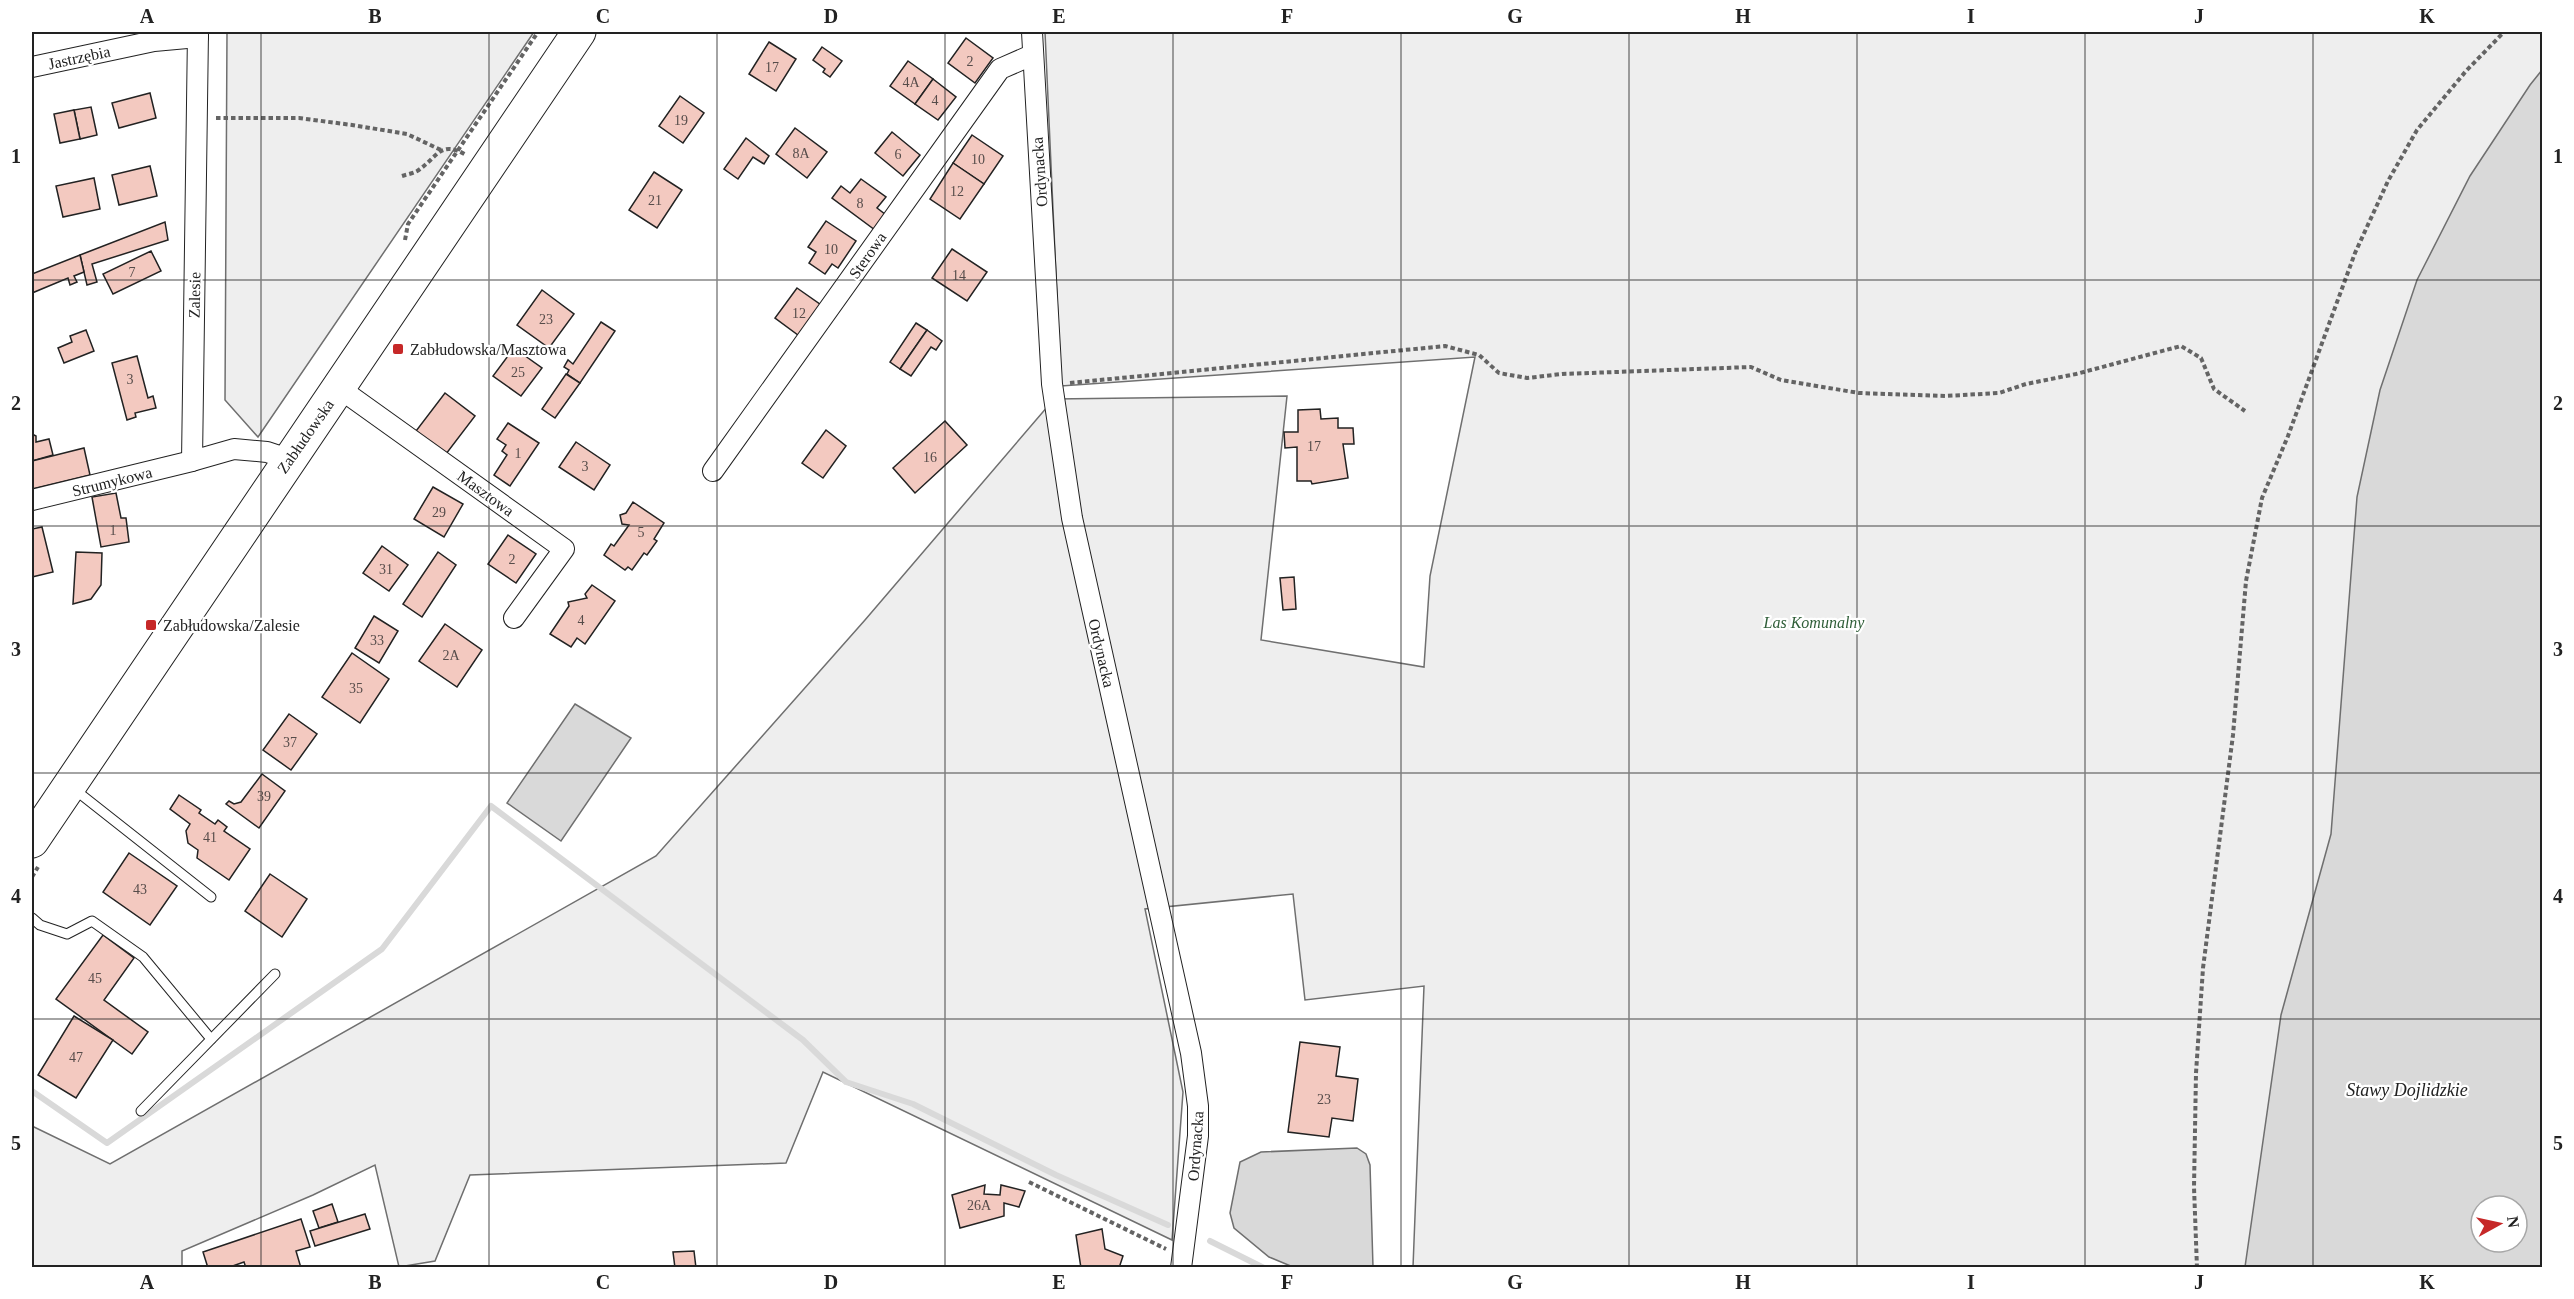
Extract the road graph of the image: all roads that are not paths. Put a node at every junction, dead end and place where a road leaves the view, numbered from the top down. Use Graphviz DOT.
graph roads {
  1 [pos="579,32"];
  2 [pos="1032,32"];
  3 [pos="198,34"];
  4 [pos="1032,55"];
  5 [pos="32,67"];
  6 [pos="339,388"];
  7 [pos="288,459"];
  8 [pos="192,461"];
  9 [pos="713,471"];
  10 [pos="32,501"];
  11 [pos="513,618"];
  12 [pos="69,785"];
  13 [pos="32,841"];
  14 [pos="211,897"];
  15 [pos="32,918"];
  16 [pos="275,974"];
  17 [pos="211,1039"];
  18 [pos="141,1111"];
  19 [pos="1182,1262"];
  1 -- 6 [label="highway, Zabłudowska"];
  2 -- 4 [label="street, Ordynacka"];
  3 -- 5 [label="street, Jastrzębia"];
  3 -- 8 [label="street, Zalesie"];
  4 -- 9 [label="street, Sterowa"];
  4 -- 19 [label="street, Ordynacka"];
  6 -- 7 [label="highway, Zabłudowska"];
  6 -- 11 [label="street, Masztowa"];
  7 -- 8 [label="street"];
  7 -- 12 [label="highway, Zabłudowska"];
  8 -- 10 [label="street, Strumykowa"];
  12 -- 13 [label="highway, Zabłudowska"];
  12 -- 14 [label="lane"];
  15 -- 17 [label="lane"];
  16 -- 17 [label="lane"];
  17 -- 18 [label="lane"];
}
